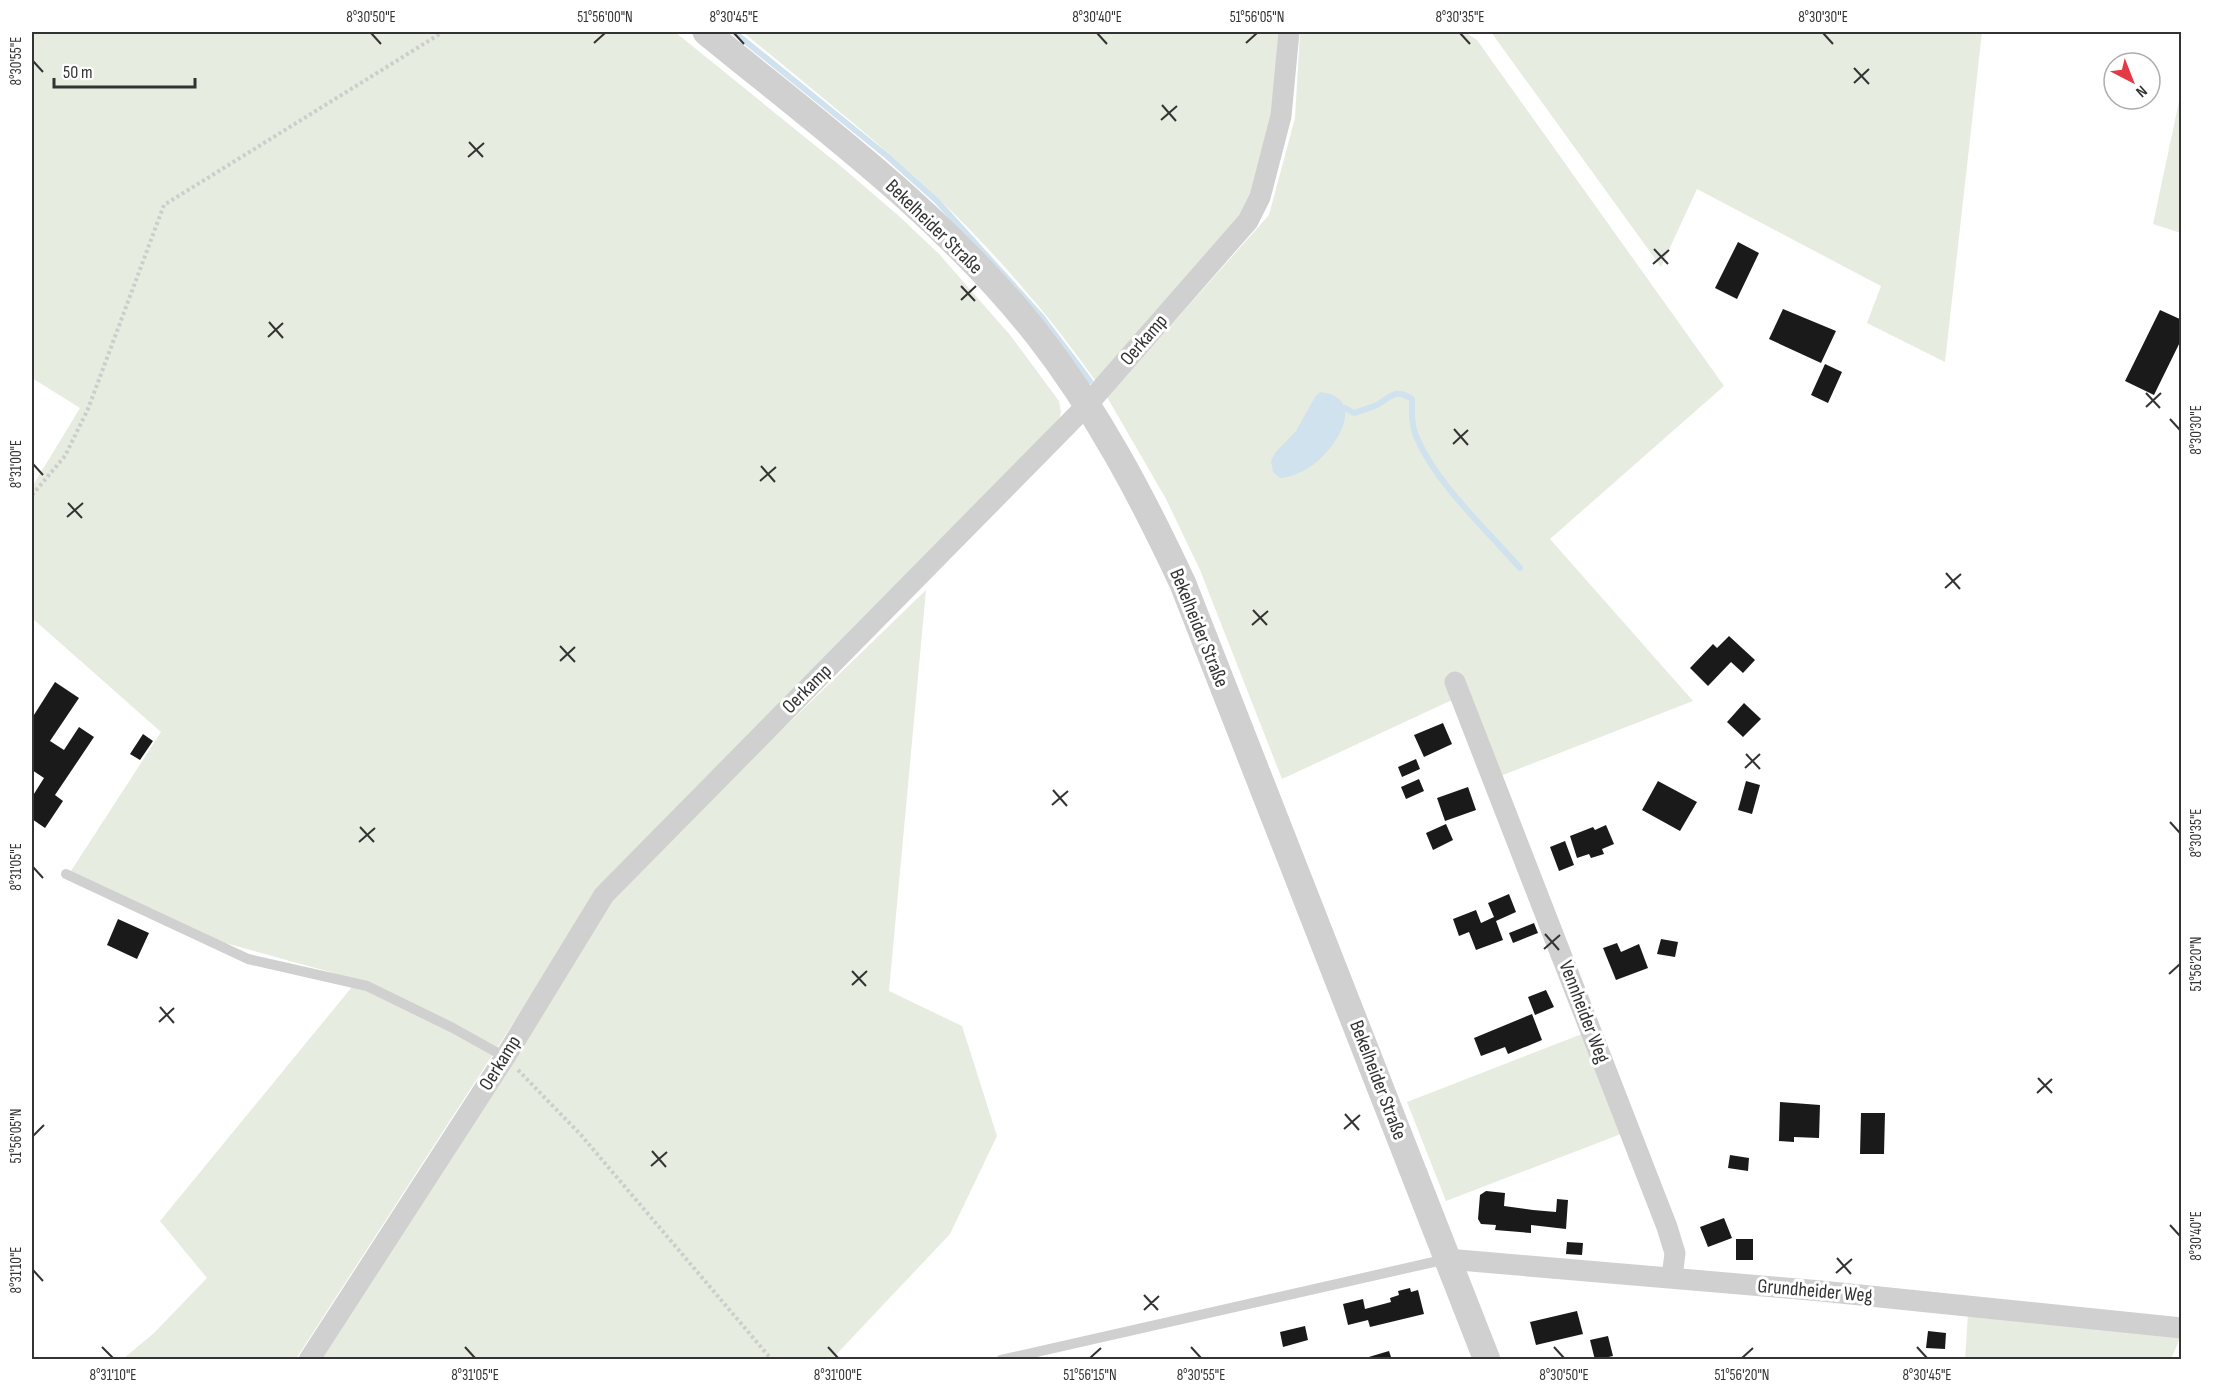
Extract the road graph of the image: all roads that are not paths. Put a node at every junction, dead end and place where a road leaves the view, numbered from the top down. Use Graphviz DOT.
graph roads {
  1 [pos="706,32"];
  2 [pos="1289,32"];
  3 [pos="1087,405"];
  4 [pos="1455,682"];
  5 [pos="66,874"];
  6 [pos="505,1057"];
  7 [pos="1447,1259"];
  8 [pos="1672,1278"];
  9 [pos="2181,1328"];
  10 [pos="309,1359"];
  11 [pos="1001,1359"];
  12 [pos="1487,1359"];
  1 -- 3 [label="street, Bekelheider Straße"];
  2 -- 3 [label="street, Oerkamp"];
  3 -- 6 [label="street, Oerkamp"];
  3 -- 7 [label="street, Bekelheider Straße"];
  4 -- 8 [label="street, Vennheider Weg"];
  5 -- 6 [label="lane"];
  6 -- 10 [label="street, Oerkamp"];
  7 -- 8 [label="street, Grundheider Weg"];
  7 -- 11 [label="lane"];
  7 -- 12 [label="street, Bekelheider Straße"];
  8 -- 9 [label="street, Grundheider Weg"];
}
